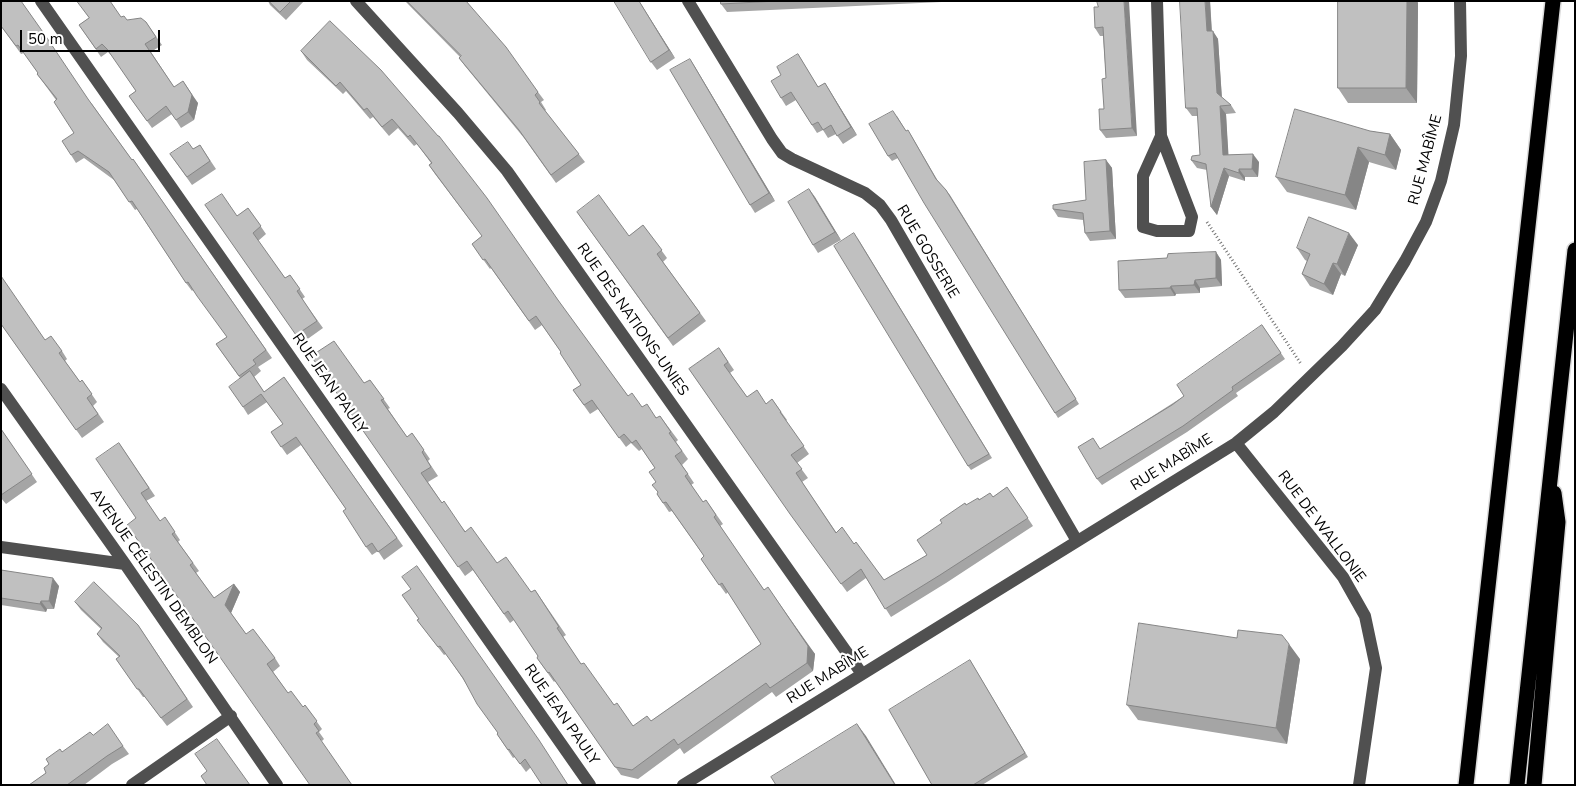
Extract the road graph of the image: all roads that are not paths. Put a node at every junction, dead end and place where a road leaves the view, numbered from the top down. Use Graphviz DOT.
graph roads {
  1 [pos="41,1"];
  2 [pos="356,1"];
  3 [pos="688,1"];
  4 [pos="1157,1"];
  5 [pos="1460,1"];
  6 [pos="1553,1"];
  7 [pos="1161,136"];
  8 [pos="1575,250"];
  9 [pos="1,389"];
  10 [pos="1236,442"];
  11 [pos="1551,472"];
  12 [pos="1077,541"];
  13 [pos="1,547"];
  14 [pos="125,564"];
  15 [pos="862,674"];
  16 [pos="231,716"];
  17 [pos="132,785"];
  18 [pos="277,785"];
  19 [pos="590,785"];
  20 [pos="684,785"];
  21 [pos="1358,785"];
  22 [pos="1466,785"];
  23 [pos="1517,785"];
  24 [pos="1534,785"];
  1 -- 19 [label="street, RUE JEAN PAULY"];
  2 -- 15 [label="street, RUE DES NATIONS-UNIES"];
  3 -- 12 [label="street, RUE GOSSERIE"];
  4 -- 7 [label="street"];
  5 -- 10 [label="street, RUE MABÎME"];
  6 -- 22 [label="highway"];
  7 -- 7 [label="street"];
  8 -- 11 [label="highway"];
  9 -- 14 [label="street, AVENUE CÉLESTIN DEMBLON"];
  10 -- 12 [label="street, RUE MABÎME"];
  10 -- 21 [label="street, RUE DE WALLONIE"];
  11 -- 23 [label="highway"];
  11 -- 24 [label="highway"];
  12 -- 15 [label="street, RUE MABÎME"];
  13 -- 14 [label="street"];
  14 -- 16 [label="street, AVENUE CÉLESTIN DEMBLON"];
  15 -- 20 [label="street, RUE MABÎME"];
  16 -- 17 [label="street"];
  16 -- 18 [label="street, AVENUE CÉLESTIN DEMBLON"];
}
